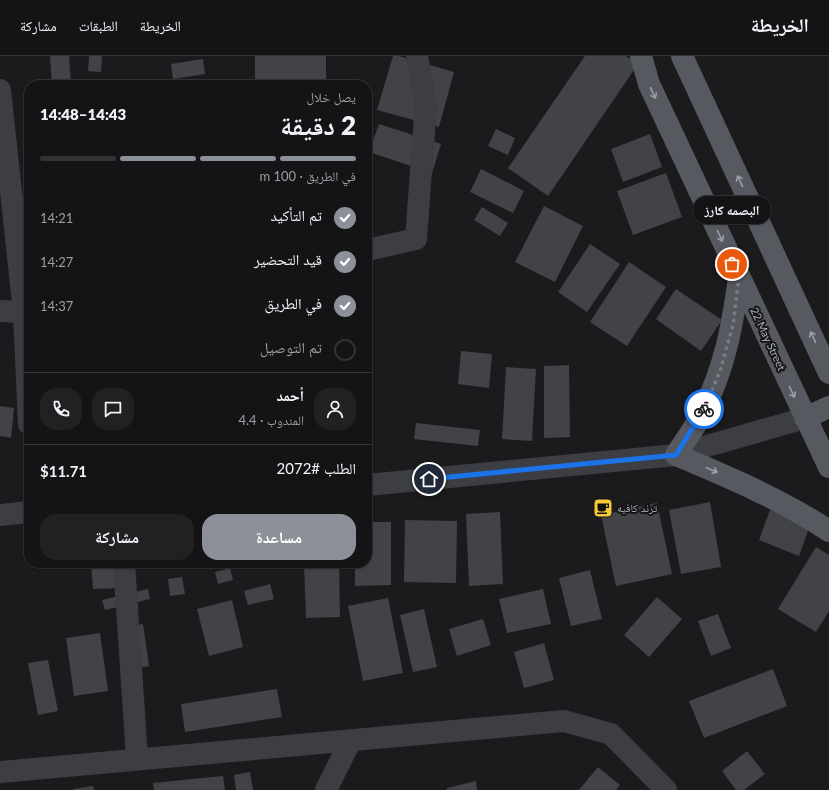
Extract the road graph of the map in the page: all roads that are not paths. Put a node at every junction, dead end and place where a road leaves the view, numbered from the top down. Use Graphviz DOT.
graph roads {
  1 [pos="417,56"];
  2 [pos="641,56"];
  3 [pos="682,56"];
  4 [pos="0,90"];
  5 [pos="372,249"];
  6 [pos="739,277"];
  7 [pos="0,311"];
  8 [pos="24,312"];
  9 [pos="829,373"];
  10 [pos="829,407"];
  11 [pos="804,418"];
  12 [pos="676,455"];
  13 [pos="829,467"];
  14 [pos="372,485"];
  15 [pos="24,513"];
  16 [pos="0,515"];
  17 [pos="829,531"];
  18 [pos="124,568"];
  19 [pos="351,740"];
  20 [pos="137,758"];
  21 [pos="0,772"];
  22 [pos="326,790"];
  23 [pos="666,790"];
  1 -- 5 [label="street"];
  2 -- 6 [label="main road, 22 May Street, one-way"];
  9 -- 3 [label="main road, one-way"];
  4 -- 8 [label="street"];
  6 -- 11 [label="main road, 22 May Street, one-way"];
  6 -- 12 [label="main road"];
  7 -- 8 [label="street"];
  10 -- 11 [label="main road"];
  11 -- 12 [label="street"];
  11 -- 13 [label="main road, 22 May Street"];
  12 -- 14 [label="street"];
  12 -- 17 [label="main road, one-way"];
  15 -- 16 [label="street"];
  18 -- 20 [label="street"];
  19 -- 20 [label="street"];
  19 -- 22 [label="street"];
  19 -- 23 [label="street"];
  20 -- 21 [label="street"];
}
